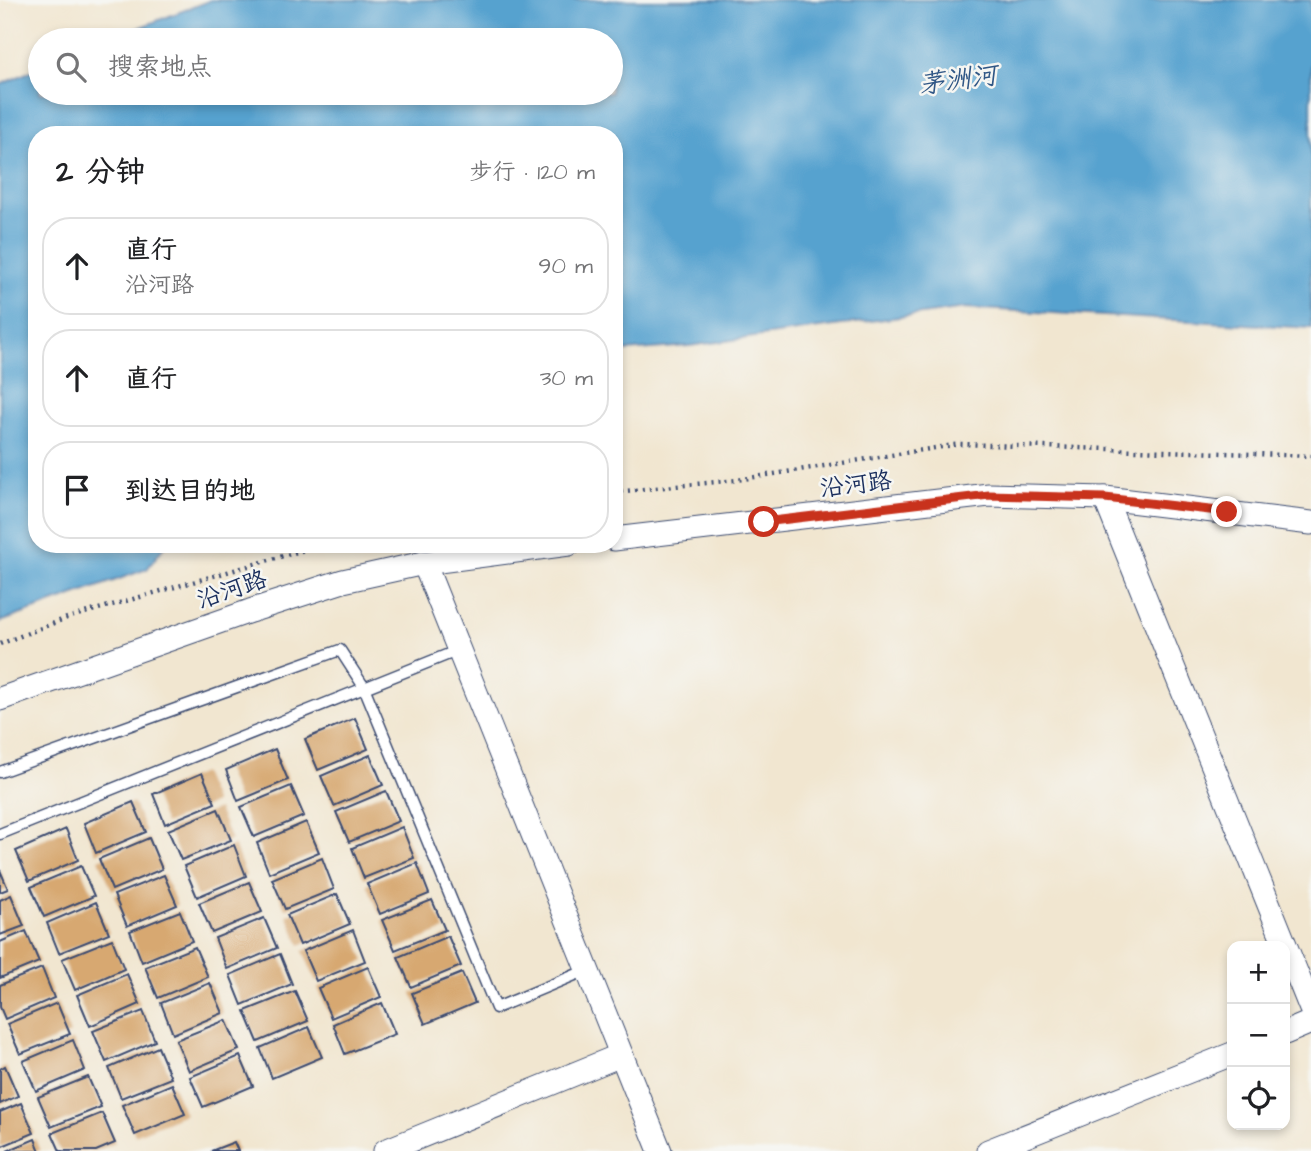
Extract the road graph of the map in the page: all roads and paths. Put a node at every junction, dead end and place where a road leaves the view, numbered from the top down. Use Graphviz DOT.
graph roads {
  1 [pos="1311,456"];
  2 [pos="623,491"];
  3 [pos="1105,498"];
  4 [pos="1311,523"];
  5 [pos="623,538"];
  6 [pos="294,553"];
  7 [pos="500,553"];
  8 [pos="424,563"];
  9 [pos="0,644"];
  10 [pos="459,650"];
  11 [pos="364,687"];
  12 [pos="0,699"];
  13 [pos="0,772"];
  14 [pos="0,834"];
  15 [pos="587,971"];
  16 [pos="1311,1009"];
  17 [pos="1311,1022"];
  18 [pos="1290,1031"];
  19 [pos="621,1055"];
  20 [pos="1227,1056"];
  21 [pos="385,1151"];
  22 [pos="660,1151"];
  23 [pos="988,1151"];
  1 -- 2 [label="path"];
  3 -- 4 [label="street, 沿河路"];
  3 -- 5 [label="street, 沿河路"];
  3 -- 16 [label="street"];
  6 -- 9 [label="path"];
  7 -- 8 [label="street, 沿河路"];
  8 -- 10 [label="street"];
  8 -- 12 [label="street, 沿河路"];
  10 -- 11 [label="lane"];
  10 -- 15 [label="street"];
  11 -- 13 [label="lane"];
  11 -- 14 [label="lane"];
  11 -- 15 [label="lane"];
  15 -- 19 [label="street"];
  17 -- 18 [label="street"];
  19 -- 21 [label="street"];
  19 -- 22 [label="street"];
  20 -- 23 [label="street"];
}
